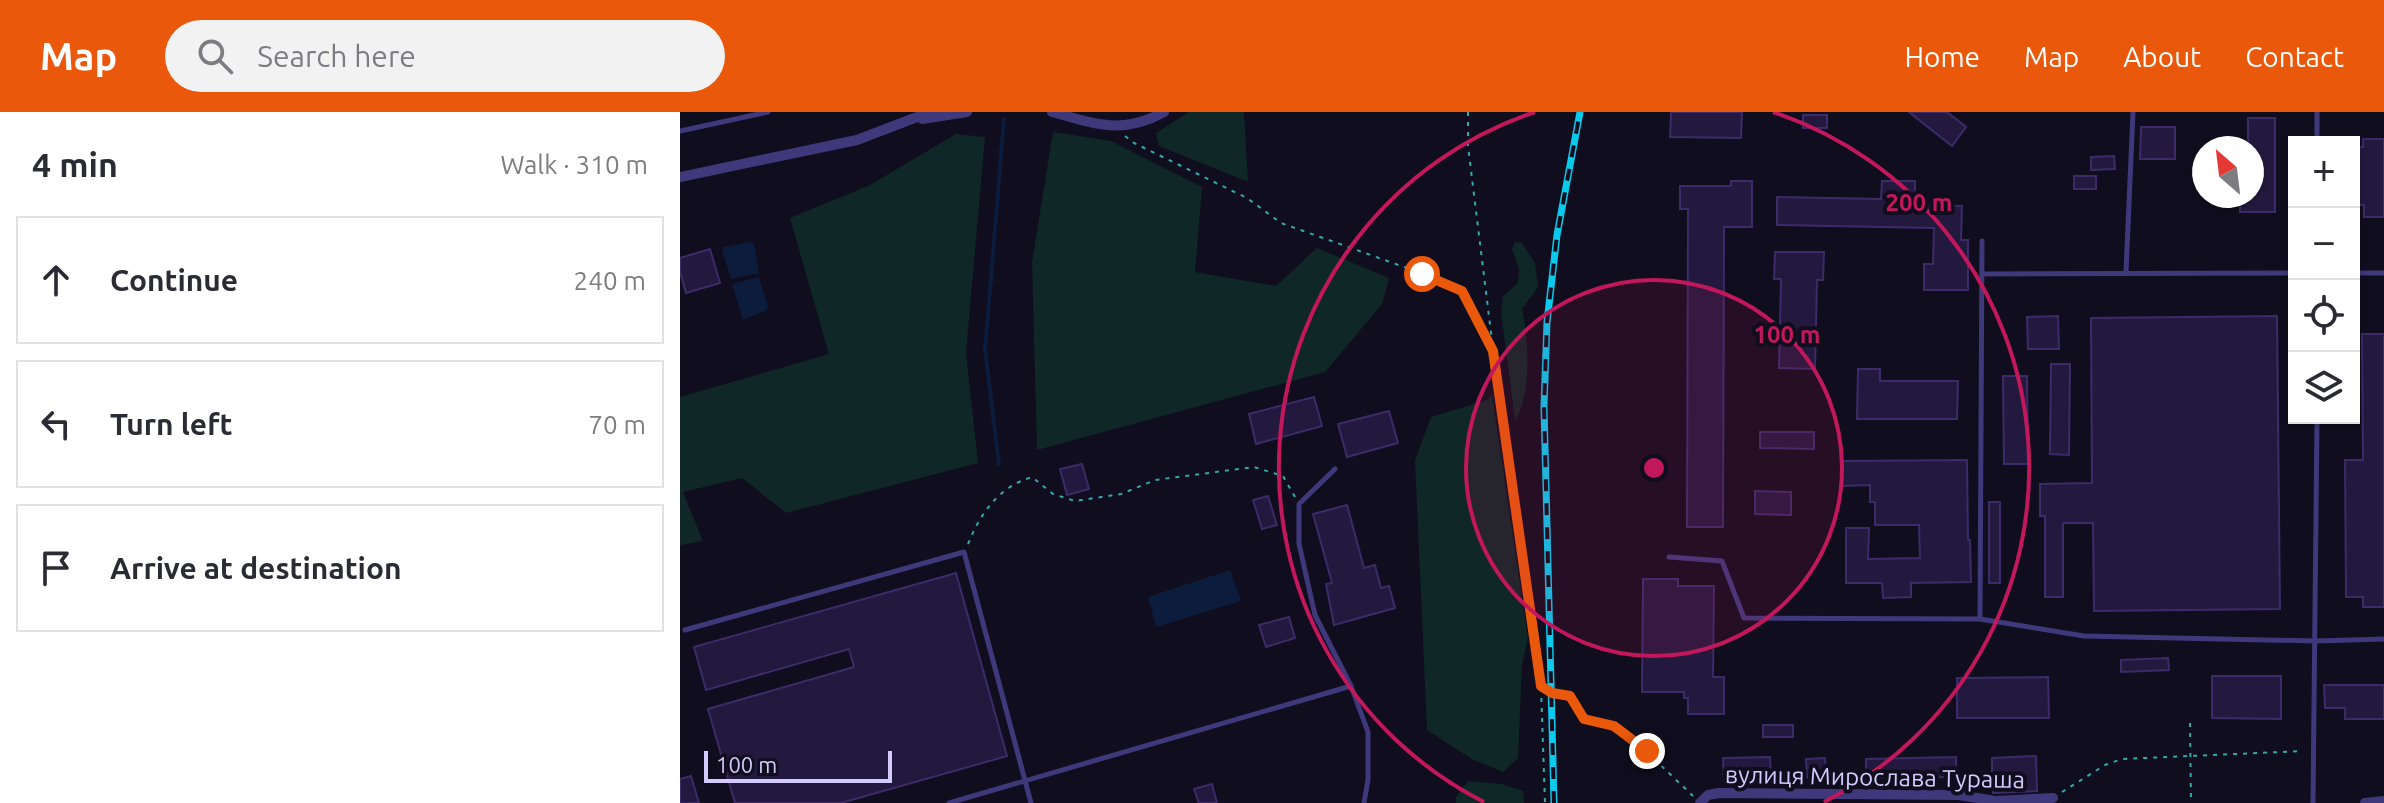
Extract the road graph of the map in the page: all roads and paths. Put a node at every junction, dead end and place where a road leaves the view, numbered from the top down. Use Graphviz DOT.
graph roads {
  1 [pos="768,112"];
  2 [pos="930,112"];
  3 [pos="967,112"];
  4 [pos="1052,112"];
  5 [pos="1164,112"];
  6 [pos="1468,112"];
  7 [pos="2133,112"];
  8 [pos="2317,112"];
  9 [pos="916,119"];
  10 [pos="1116,126"];
  11 [pos="680,131"];
  12 [pos="2317,136"];
  13 [pos="680,177"];
  14 [pos="1982,241"];
  15 [pos="2126,272"];
  16 [pos="2288,273"];
  17 [pos="2360,273"];
  18 [pos="2384,273"];
  19 [pos="1982,274"];
  20 [pos="1493,351"];
  21 [pos="2317,424"];
  22 [pos="1335,469"];
  23 [pos="1299,504"];
  24 [pos="964,552"];
  25 [pos="1669,557"];
  26 [pos="1980,619"];
  27 [pos="685,630"];
  28 [pos="2384,639"];
  29 [pos="2316,641"];
  30 [pos="1351,686"];
  31 [pos="1541,686"];
  32 [pos="2190,723"];
  33 [pos="2312,751"];
  34 [pos="2189,755"];
  35 [pos="1024,781"];
  36 [pos="2053,798"];
  37 [pos="2384,801"];
  38 [pos="1700,802"];
  39 [pos="949,803"];
  40 [pos="1031,803"];
  41 [pos="1364,803"];
  42 [pos="1545,803"];
  43 [pos="2191,803"];
  44 [pos="2313,803"];
  45 [pos="2365,803"];
  1 -- 11 [label="lane"];
  2 -- 9 [label="street"];
  3 -- 9 [label="street"];
  4 -- 10 [label="street"];
  5 -- 10 [label="street"];
  6 -- 20 [label="path"];
  7 -- 15 [label="lane"];
  8 -- 12 [label="lane"];
  9 -- 13 [label="street"];
  10 -- 20 [label="path"];
  14 -- 19 [label="lane"];
  15 -- 16 [label="lane"];
  15 -- 19 [label="lane"];
  17 -- 18 [label="lane"];
  19 -- 26 [label="lane"];
  20 -- 31 [label="path"];
  21 -- 29 [label="lane"];
  22 -- 23 [label="lane"];
  23 -- 24 [label="path"];
  23 -- 30 [label="lane"];
  24 -- 27 [label="lane"];
  24 -- 35 [label="lane"];
  25 -- 26 [label="lane"];
  26 -- 29 [label="lane"];
  28 -- 29 [label="lane"];
  29 -- 33 [label="lane"];
  30 -- 35 [label="lane"];
  30 -- 41 [label="lane"];
  31 -- 38 [label="path"];
  31 -- 42 [label="path"];
  32 -- 34 [label="path"];
  33 -- 34 [label="path"];
  33 -- 44 [label="lane"];
  34 -- 36 [label="path"];
  34 -- 43 [label="path"];
  35 -- 39 [label="lane"];
  35 -- 40 [label="lane"];
  36 -- 38 [label="street, вулиця Мирослава Тураша"];
  37 -- 45 [label="street"];
}
